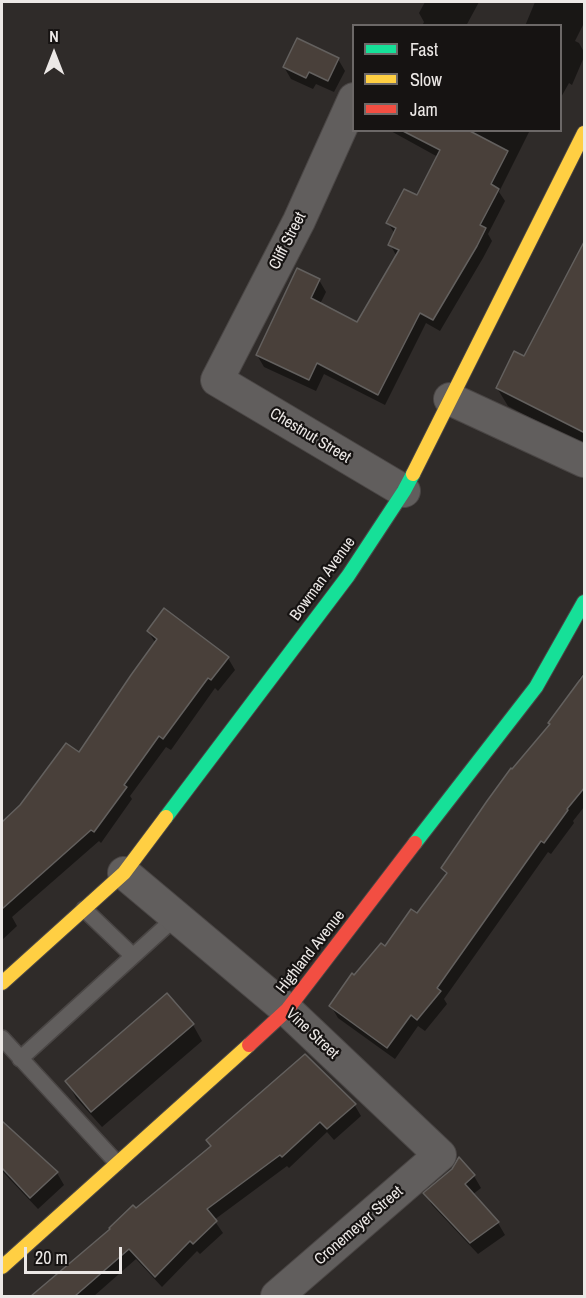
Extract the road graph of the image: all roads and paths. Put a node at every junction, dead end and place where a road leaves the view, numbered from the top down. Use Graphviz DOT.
graph roads {
  1 [pos="352,103"];
  2 [pos="585,133"];
  3 [pos="217,380"];
  4 [pos="450,399"];
  5 [pos="585,461"];
  6 [pos="404,491"];
  7 [pos="585,602"];
  8 [pos="124,873"];
  9 [pos="84,909"];
  10 [pos="176,917"];
  11 [pos="134,956"];
  12 [pos="2,983"];
  13 [pos="287,1010"];
  14 [pos="2,1038"];
  15 [pos="20,1059"];
  16 [pos="440,1155"];
  17 [pos="117,1163"];
  18 [pos="2,1267"];
  19 [pos="277,1296"];
  1 -- 3 [label="street, Cliff Street"];
  2 -- 4 [label="main road, Bowman Avenue"];
  3 -- 6 [label="street, Chestnut Street"];
  4 -- 5 [label="street"];
  4 -- 6 [label="main road, Bowman Avenue"];
  6 -- 8 [label="main road, Bowman Avenue"];
  7 -- 13 [label="main road, Highland Avenue"];
  8 -- 9 [label="main road, Bowman Avenue"];
  8 -- 10 [label="street, Vine Street"];
  9 -- 11 [label="lane"];
  9 -- 12 [label="main road, Bowman Avenue"];
  10 -- 11 [label="lane"];
  10 -- 13 [label="street, Vine Street"];
  11 -- 15 [label="lane"];
  13 -- 16 [label="street, Vine Street"];
  13 -- 17 [label="main road, Highland Avenue"];
  14 -- 15 [label="lane"];
  15 -- 17 [label="lane"];
  16 -- 19 [label="street, Cronemeyer Street"];
  17 -- 18 [label="main road, Highland Avenue"];
}
